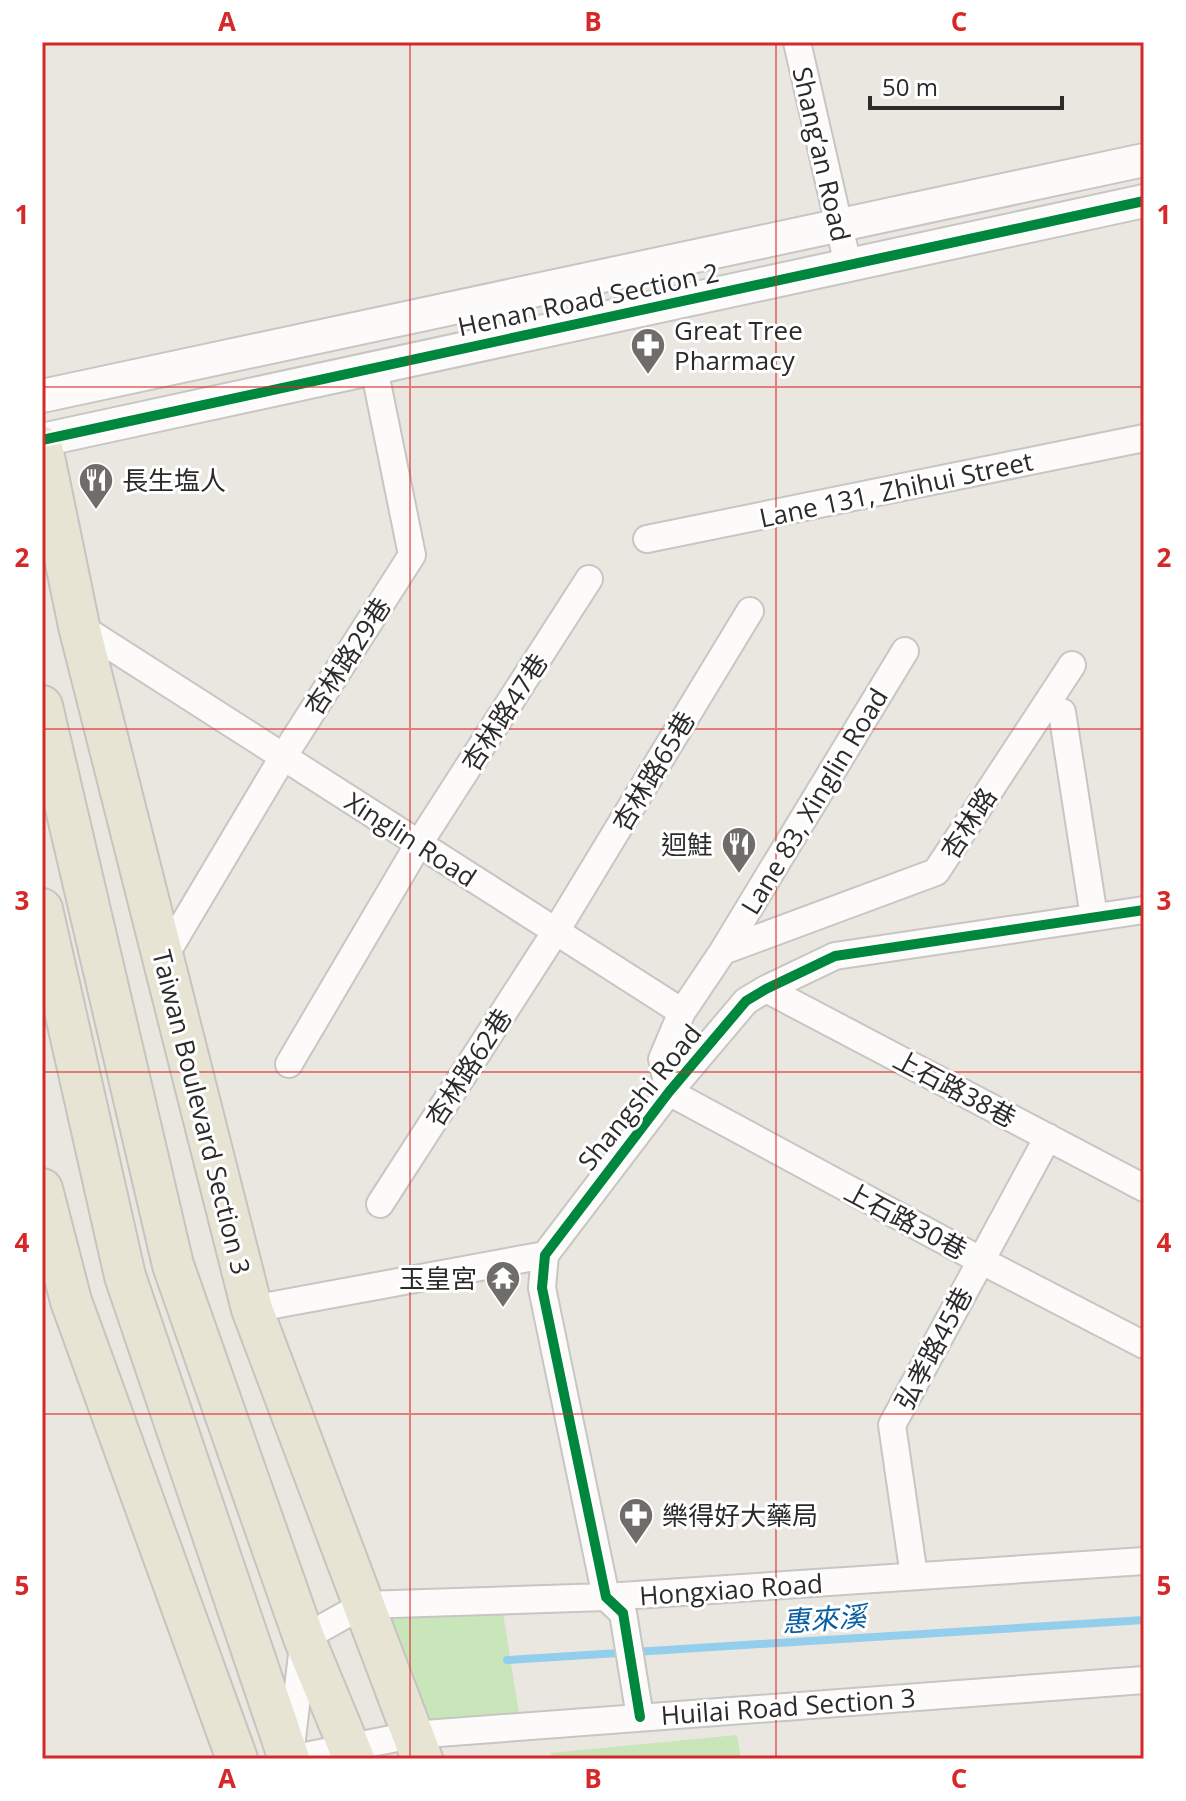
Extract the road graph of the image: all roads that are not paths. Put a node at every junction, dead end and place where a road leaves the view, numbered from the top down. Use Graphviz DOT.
graph roads {
  1 [pos="797,42"];
  2 [pos="1144,160"];
  3 [pos="1144,201"];
  4 [pos="839,225"];
  5 [pos="848,265"];
  6 [pos="374,368"];
  7 [pos="42,396"];
  8 [pos="1144,438"];
  9 [pos="42,440"];
  10 [pos="42,447"];
  11 [pos="647,539"];
  12 [pos="589,579"];
  13 [pos="750,611"];
  14 [pos="79,626"];
  15 [pos="905,651"];
  16 [pos="1072,665"];
  17 [pos="42,706"];
  18 [pos="1062,712"];
  19 [pos="283,757"];
  20 [pos="418,845"];
  21 [pos="42,909"];
  22 [pos="1144,910"];
  23 [pos="1094,917"];
  24 [pos="556,931"];
  25 [pos="723,951"];
  26 [pos="164,957"];
  27 [pos="766,989"];
  28 [pos="682,1012"];
  29 [pos="289,1064"];
  30 [pos="669,1092"];
  31 [pos="1048,1137"];
  32 [pos="1144,1188"];
  33 [pos="42,1189"];
  34 [pos="380,1204"];
  35 [pos="545,1255"];
  36 [pos="980,1260"];
  37 [pos="252,1309"];
  38 [pos="1144,1345"];
  39 [pos="1144,1561"];
  40 [pos="914,1576"];
  41 [pos="363,1605"];
  42 [pos="615,1605"];
  43 [pos="304,1638"];
  44 [pos="1144,1680"];
  45 [pos="640,1717"];
  46 [pos="417,1747"];
  47 [pos="352,1752"];
  48 [pos="237,1759"];
  49 [pos="290,1759"];
  1 -- 4 [label="street, Shang’an Road"];
  2 -- 4 [label="street, Henan Road Section 2"];
  3 -- 5 [label="street, Henan Road Section 2"];
  4 -- 5 [label="street, Shang’an Road"];
  4 -- 7 [label="street, Henan Road Section 2"];
  5 -- 6 [label="street, Henan Road Section 2"];
  6 -- 9 [label="street, Henan Road Section 2"];
  6 -- 19 [label="street, 杏林路29巷"];
  8 -- 11 [label="street, Lane 131, Zhihui Street"];
  10 -- 14 [label="main road, Taiwan Boulevard Section 3"];
  12 -- 20 [label="street, 杏林路47巷"];
  13 -- 24 [label="street, 杏林路65巷"];
  14 -- 19 [label="street, Xinglin Road"];
  14 -- 26 [label="main road, Taiwan Boulevard Section 3"];
  15 -- 25 [label="street, Lane 83, Xinglin Road"];
  16 -- 25 [label="street, 杏林路"];
  17 -- 43 [label="main road"];
  18 -- 23 [label="street"];
  19 -- 20 [label="street, Xinglin Road"];
  19 -- 26 [label="street, 杏林路29巷"];
  20 -- 24 [label="street, Xinglin Road"];
  20 -- 29 [label="street, 杏林路47巷"];
  21 -- 49 [label="main road"];
  22 -- 23 [label="street, Shangshi Road"];
  23 -- 27 [label="street, Shangshi Road"];
  24 -- 28 [label="street, Xinglin Road"];
  24 -- 34 [label="street, 杏林路62巷"];
  25 -- 28 [label="street"];
  26 -- 37 [label="main road, Taiwan Boulevard Section 3"];
  27 -- 30 [label="street, Shangshi Road"];
  27 -- 31 [label="street, 上石路38巷"];
  28 -- 30 [label="street"];
  30 -- 35 [label="street, Shangshi Road"];
  30 -- 36 [label="street, 上石路30巷"];
  31 -- 32 [label="street, 上石路38巷"];
  31 -- 36 [label="street, 弘孝路45巷"];
  33 -- 48 [label="main road"];
  35 -- 37 [label="street"];
  35 -- 42 [label="street"];
  36 -- 38 [label="street, 上石路30巷"];
  36 -- 40 [label="street, 弘孝路45巷"];
  37 -- 41 [label="main road, Taiwan Boulevard Section 3"];
  39 -- 40 [label="street, Hongxiao Road"];
  40 -- 42 [label="street, Hongxiao Road"];
  41 -- 42 [label="street, Hongxiao Road"];
  41 -- 43 [label="street, Hongxiao Road"];
  41 -- 46 [label="main road, Taiwan Boulevard Section 3"];
  42 -- 45 [label="street"];
  43 -- 47 [label="main road"];
  43 -- 49 [label="street"];
  44 -- 45 [label="street, Huilai Road Section 3"];
  45 -- 46 [label="street, Huilai Road Section 3"];
  46 -- 47 [label="street, Huilai Road Section 3"];
  47 -- 49 [label="street, Huilai Road Section 3"];
}
